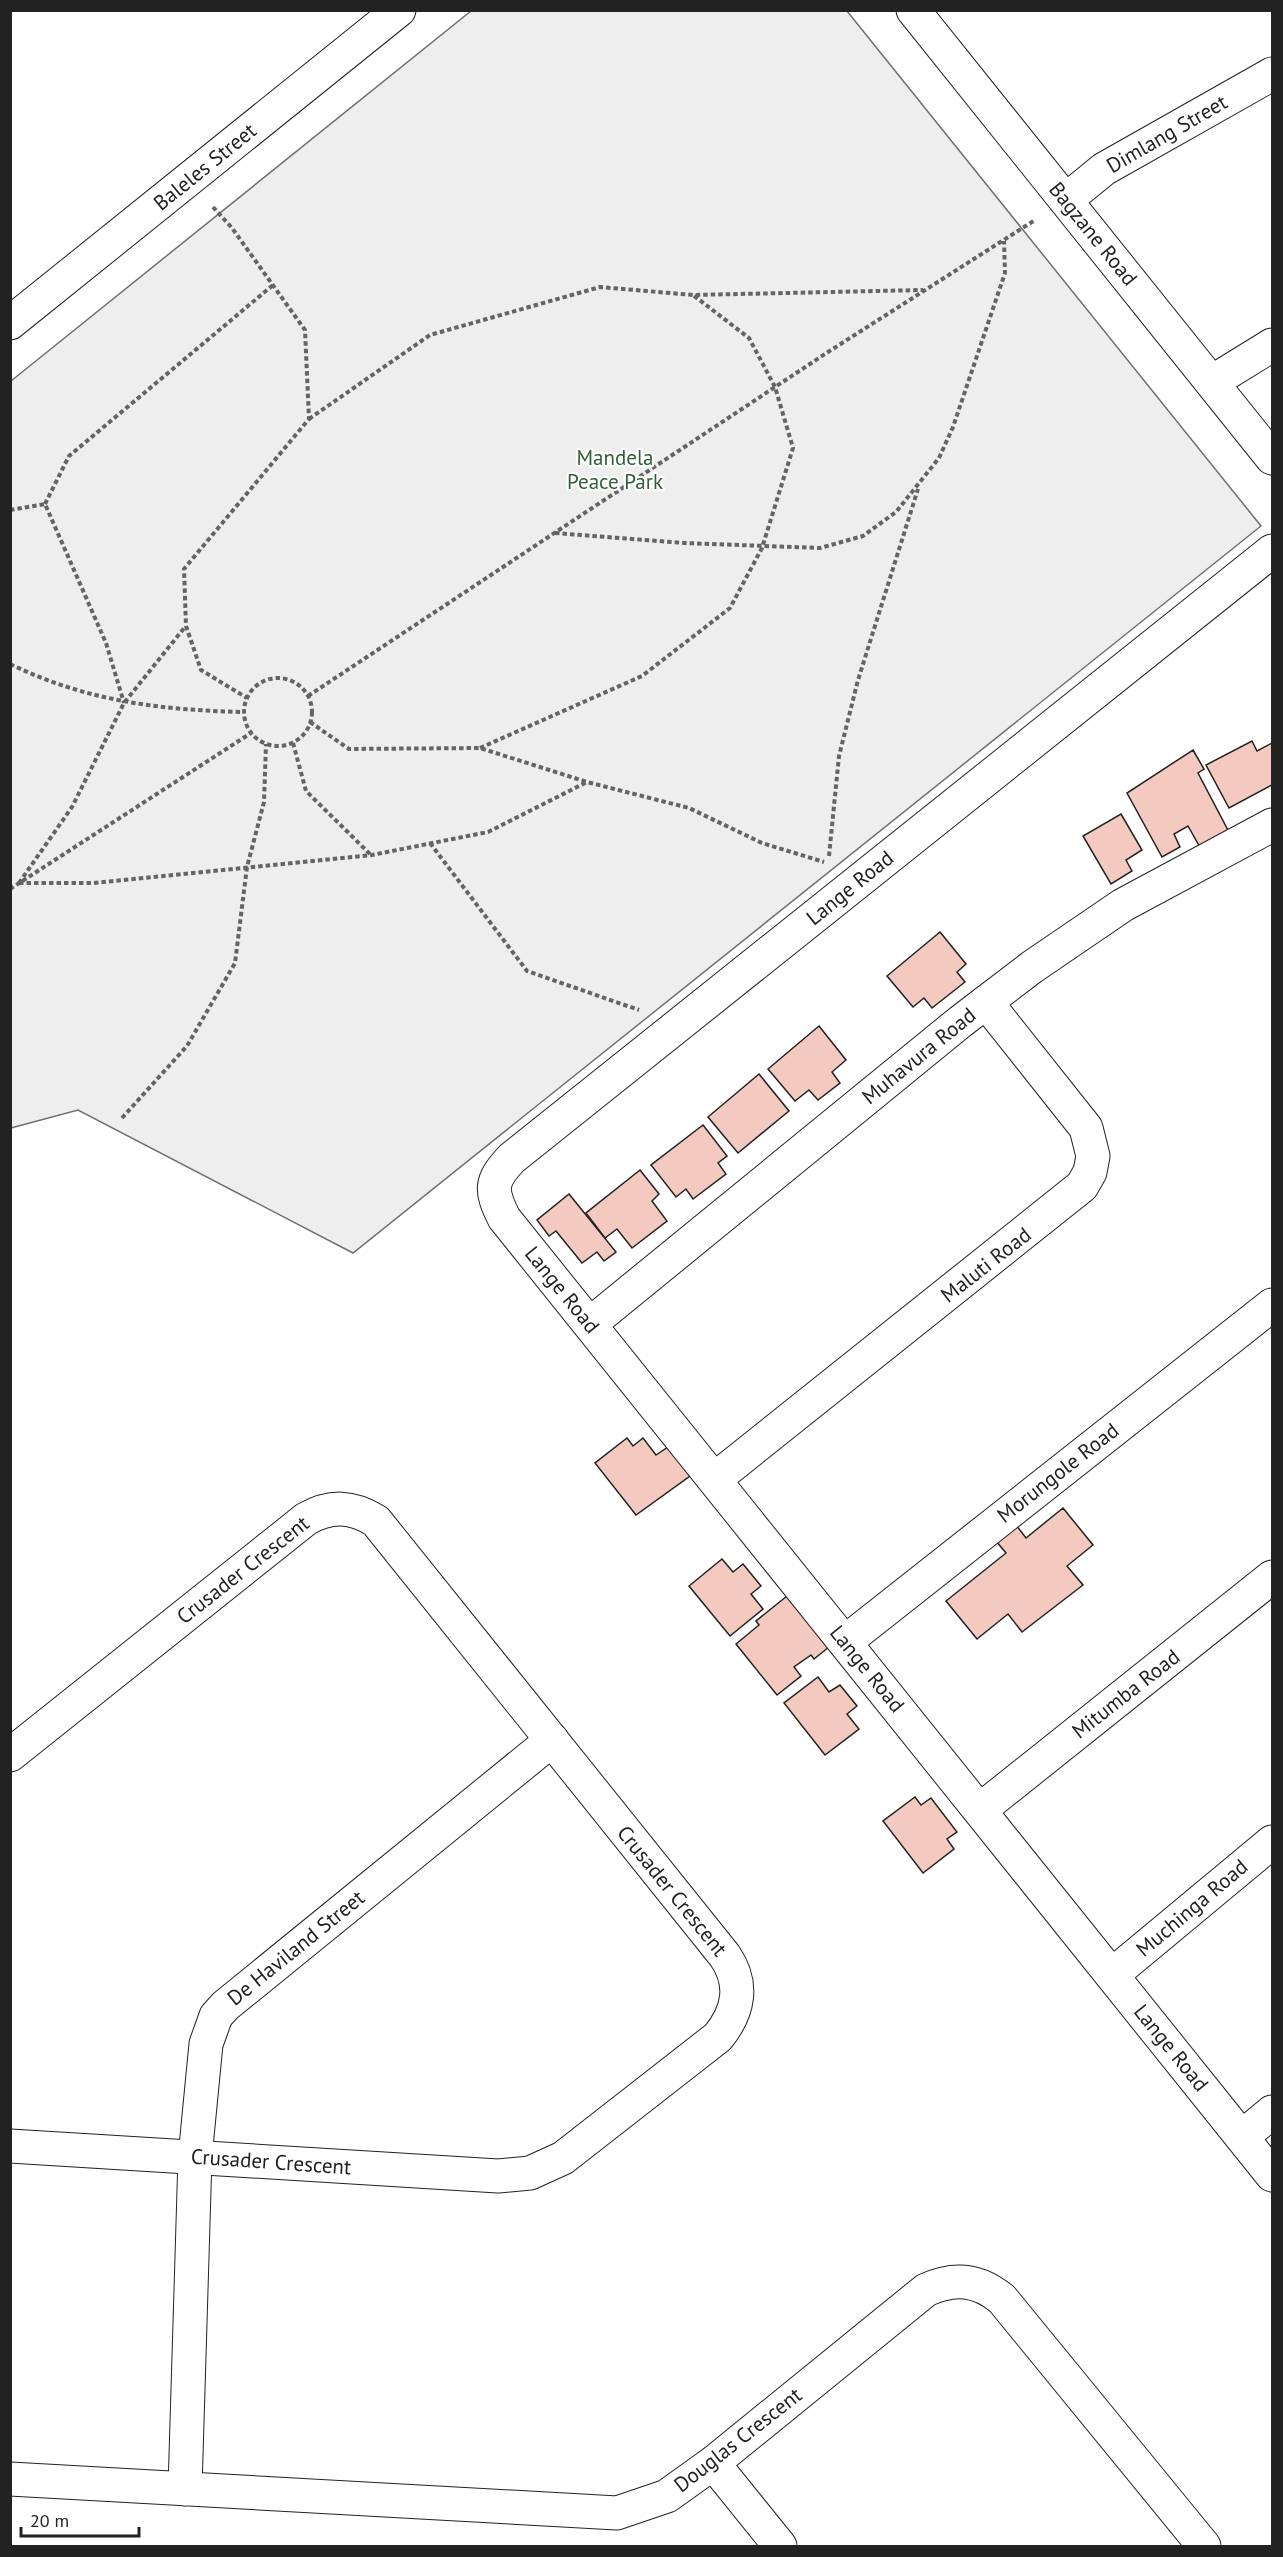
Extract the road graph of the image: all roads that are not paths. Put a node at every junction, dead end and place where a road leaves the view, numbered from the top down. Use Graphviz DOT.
graph roads {
  1 [pos="399,10"];
  2 [pos="913,10"];
  3 [pos="1272,74"];
  4 [pos="1066,200"];
  5 [pos="10,323"];
  6 [pos="1272,345"];
  7 [pos="1212,382"];
  8 [pos="1272,458"];
  9 [pos="1272,551"];
  10 [pos="1272,825"];
  11 [pos="986,1002"];
  12 [pos="1272,1305"];
  13 [pos="590,1324"];
  14 [pos="715,1479"];
  15 [pos="1272,1577"];
  16 [pos="845,1642"];
  17 [pos="552,1740"];
  18 [pos="10,1755"];
  19 [pos="980,1810"];
  20 [pos="1272,1842"];
  21 [pos="1112,1974"];
  22 [pos="1272,2112"];
  23 [pos="1242,2137"];
  24 [pos="10,2146"];
  25 [pos="195,2157"];
  26 [pos="1272,2175"];
  27 [pos="713,2463"];
  28 [pos="10,2479"];
  29 [pos="185,2489"];
  30 [pos="780,2547"];
  31 [pos="1203,2547"];
  1 -- 5 [label="street, Baleles Street"];
  2 -- 4 [label="street, Bagzane Road"];
  3 -- 4 [label="street, Dimlang Street"];
  4 -- 7 [label="street, Bagzane Road"];
  6 -- 7 [label="street"];
  7 -- 8 [label="street, Bagzane Road"];
  9 -- 13 [label="street, Lange Road"];
  10 -- 11 [label="street, Muhavura Road"];
  11 -- 13 [label="street, Muhavura Road"];
  11 -- 14 [label="street, Maluti Road"];
  12 -- 16 [label="street, Morungole Road"];
  13 -- 14 [label="street, Lange Road"];
  14 -- 16 [label="street, Lange Road"];
  15 -- 19 [label="street, Mitumba Road"];
  16 -- 19 [label="street, Lange Road"];
  17 -- 18 [label="street, Crusader Crescent"];
  17 -- 25 [label="street, De Haviland Street"];
  17 -- 25 [label="street, Crusader Crescent"];
  19 -- 21 [label="street, Lange Road"];
  20 -- 21 [label="street, Muchinga Road"];
  21 -- 23 [label="street, Lange Road"];
  22 -- 23 [label="street"];
  23 -- 26 [label="street, Lange Road"];
  24 -- 25 [label="street, Crusader Crescent"];
  25 -- 29 [label="street, De Haviland Street"];
  27 -- 29 [label="street, Douglas Crescent"];
  27 -- 30 [label="street"];
  27 -- 31 [label="street, Douglas Crescent"];
  28 -- 29 [label="street, Douglas Crescent"];
}
